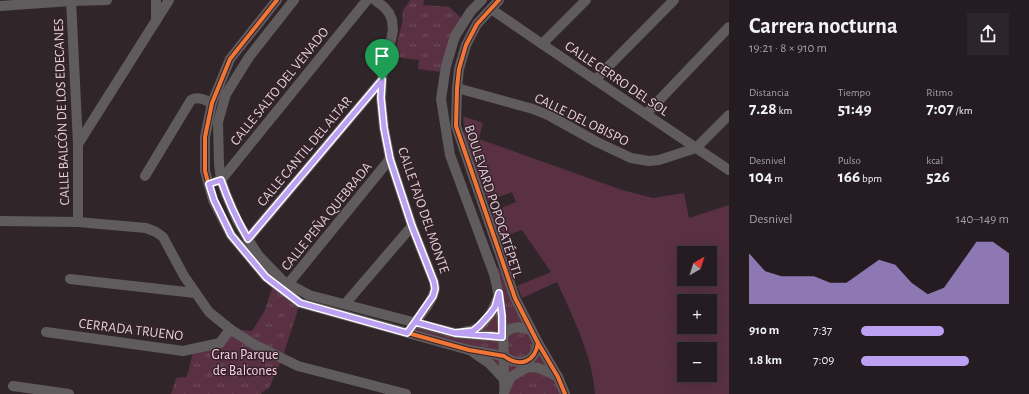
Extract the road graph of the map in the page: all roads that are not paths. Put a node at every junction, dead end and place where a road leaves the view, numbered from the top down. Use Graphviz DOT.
graph roads {
  1 [pos="71,0"];
  2 [pos="106,0"];
  3 [pos="156,0"];
  4 [pos="169,0"];
  5 [pos="277,0"];
  6 [pos="294,0"];
  7 [pos="367,0"];
  8 [pos="375,0"];
  9 [pos="482,0"];
  10 [pos="499,0"];
  11 [pos="586,0"];
  12 [pos="674,0"];
  13 [pos="0,6"];
  14 [pos="491,9"];
  15 [pos="468,15"];
  16 [pos="156,21"];
  17 [pos="478,22"];
  18 [pos="729,27"];
  19 [pos="542,44"];
  20 [pos="382,80"];
  21 [pos="595,80"];
  22 [pos="457,88"];
  23 [pos="212,103"];
  24 [pos="646,114"];
  25 [pos="729,115"];
  26 [pos="78,144"];
  27 [pos="696,148"];
  28 [pos="390,159"];
  29 [pos="729,170"];
  30 [pos="146,176"];
  31 [pos="221,180"];
  32 [pos="209,184"];
  33 [pos="0,220"];
  34 [pos="78,222"];
  35 [pos="412,226"];
  36 [pos="248,239"];
  37 [pos="70,279"];
  38 [pos="286,287"];
  39 [pos="195,293"];
  40 [pos="499,293"];
  41 [pos="345,304"];
  42 [pos="415,322"];
  43 [pos="230,329"];
  44 [pos="532,330"];
  45 [pos="46,332"];
  46 [pos="407,333"];
  47 [pos="455,333"];
  48 [pos="502,337"];
  49 [pos="538,343"];
  50 [pos="469,350"];
  51 [pos="504,356"];
  52 [pos="558,377"];
  53 [pos="504,379"];
  54 [pos="13,386"];
  55 [pos="504,392"];
  56 [pos="69,394"];
  57 [pos="406,394"];
  58 [pos="565,394"];
  1 -- 2 [label="street"];
  1 -- 13 [label="street"];
  1 -- 26 [label="street, CALLE BALCÓN DE LOS EDECANES"];
  3 -- 16 [label="street"];
  4 -- 16 [label="street"];
  5 -- 23 [label="street"];
  6 -- 31 [label="street"];
  7 -- 31 [label="street, CALLE SALTO DEL VENADO"];
  8 -- 20 [label="street, CALLE TAJO DEL MONTE"];
  9 -- 15 [label="street, BOULEVARD POPOCATÉPETL"];
  10 -- 14 [label="street, BOULEVARD POPOCATÉPETL"];
  11 -- 19 [label="street"];
  12 -- 21 [label="street"];
  14 -- 17 [label="street, BOULEVARD POPOCATÉPETL"];
  14 -- 19 [label="street, CALLE CERRO DEL SOL"];
  15 -- 17 [label="street"];
  15 -- 40 [label="street, BOULEVARD POPOCATÉPETL"];
  16 -- 26 [label="street"];
  17 -- 22 [label="street, BOULEVARD POPOCATÉPETL"];
  18 -- 24 [label="street"];
  19 -- 21 [label="street, CALLE CERRO DEL SOL"];
  20 -- 28 [label="street, CALLE TAJO DEL MONTE"];
  20 -- 36 [label="street, CALLE CANTIL DEL ALTAR"];
  21 -- 24 [label="street, CALLE CERRO DEL SOL"];
  22 -- 27 [label="street, CALLE DEL OBISPO"];
  22 -- 44 [label="street, BOULEVARD POPOCATÉPETL"];
  23 -- 30 [label="street"];
  23 -- 32 [label="street"];
  24 -- 27 [label="street, CALLE CERRO DEL SOL"];
  25 -- 27 [label="street"];
  26 -- 34 [label="street, CALLE BALCÓN DE LOS EDECANES"];
  27 -- 29 [label="street, CALLE CERRO DEL SOL"];
  28 -- 35 [label="street, CALLE TAJO DEL MONTE"];
  28 -- 38 [label="street, CALLE PEÑA QUEBRADA"];
  31 -- 32 [label="street"];
  31 -- 36 [label="street"];
  32 -- 38 [label="street"];
  33 -- 34 [label="street"];
  34 -- 39 [label="street"];
  35 -- 41 [label="street"];
  35 -- 42 [label="street, CALLE TAJO DEL MONTE"];
  36 -- 38 [label="street"];
  37 -- 39 [label="street"];
  38 -- 41 [label="street"];
  38 -- 46 [label="street"];
  39 -- 43 [label="street"];
  40 -- 47 [label="street"];
  40 -- 48 [label="street, BOULEVARD POPOCATÉPETL"];
  41 -- 42 [label="street"];
  42 -- 46 [label="street, CALLE TAJO DEL MONTE"];
  42 -- 47 [label="street"];
  43 -- 45 [label="street, CERRADA TRUENO"];
  43 -- 57 [label="street"];
  44 -- 48 [label="street"];
  44 -- 49 [label="street, BOULEVARD POPOCATÉPETL"];
  46 -- 50 [label="street"];
  47 -- 48 [label="street"];
  48 -- 51 [label="street, BOULEVARD POPOCATÉPETL"];
  49 -- 51 [label="street"];
  49 -- 52 [label="street, BOULEVARD POPOCATÉPETL"];
  50 -- 51 [label="street"];
  50 -- 53 [label="street"];
  51 -- 53 [label="street, BOULEVARD POPOCATÉPETL"];
  52 -- 55 [label="street"];
  52 -- 58 [label="street, BOULEVARD POPOCATÉPETL"];
  53 -- 55 [label="street, BOULEVARD POPOCATÉPETL"];
  54 -- 56 [label="street"];
}
